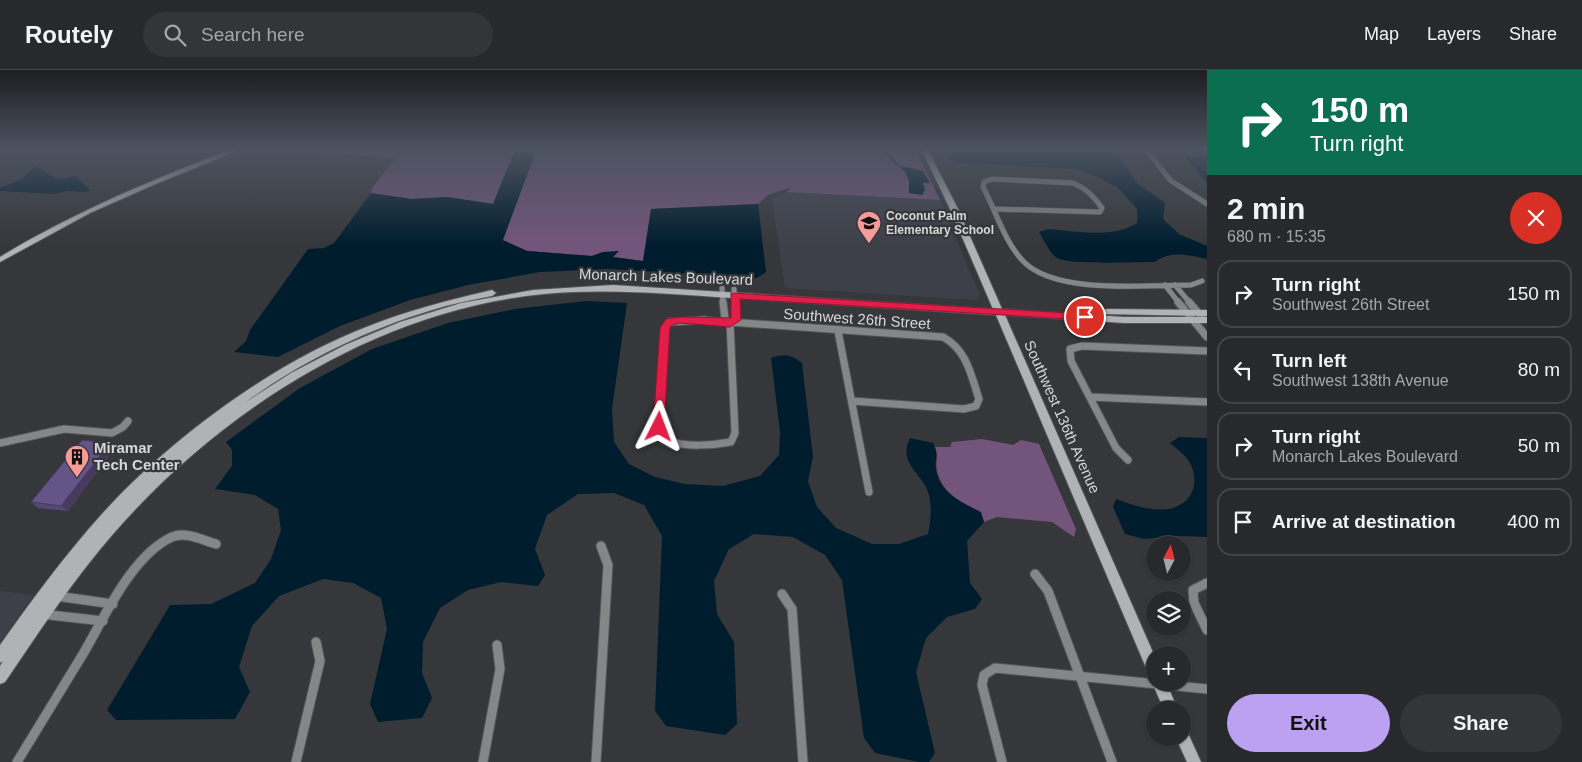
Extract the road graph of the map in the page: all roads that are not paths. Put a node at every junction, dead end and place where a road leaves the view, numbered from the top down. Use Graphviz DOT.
graph roads {
  1 [pos="146,180"];
  2 [pos="157,180"];
  3 [pos="940,180"];
  4 [pos="989,180"];
  5 [pos="1019,180"];
  6 [pos="1170,180"];
  7 [pos="1207,204"];
  8 [pos="995,208"];
  9 [pos="0,254"];
  10 [pos="0,260"];
  11 [pos="1202,281"];
  12 [pos="663,284"];
  13 [pos="1165,285"];
  14 [pos="1175,285"];
  15 [pos="599,288"];
  16 [pos="723,292"];
  17 [pos="734,292"];
  18 [pos="996,308"];
  19 [pos="724,314"];
  20 [pos="736,315"];
  21 [pos="1201,317"];
  22 [pos="730,323"];
  23 [pos="838,330"];
  24 [pos="1207,337"];
  25 [pos="1207,351"];
  26 [pos="1090,397"];
  27 [pos="852,401"];
  28 [pos="1207,402"];
  29 [pos="128,420"];
  30 [pos="0,443"];
  31 [pos="1128,460"];
  32 [pos="869,492"];
  33 [pos="216,544"];
  34 [pos="601,546"];
  35 [pos="1035,574"];
  36 [pos="1207,583"];
  37 [pos="782,594"];
  38 [pos="44,595"];
  39 [pos="56,596"];
  40 [pos="113,604"];
  41 [pos="37,614"];
  42 [pos="103,621"];
  43 [pos="1207,630"];
  44 [pos="316,642"];
  45 [pos="497,645"];
  46 [pos="1146,651"];
  47 [pos="0,656"];
  48 [pos="1082,676"];
  49 [pos="0,677"];
  50 [pos="1146,682"];
  51 [pos="1191,687"];
  52 [pos="1207,689"];
  53 [pos="1187,746"];
  54 [pos="17,762"];
  55 [pos="296,762"];
  56 [pos="483,762"];
  57 [pos="596,762"];
  58 [pos="803,762"];
  59 [pos="1002,762"];
  60 [pos="1112,762"];
  61 [pos="1194,762"];
  1 -- 9 [label="street"];
  2 -- 10 [label="street"];
  3 -- 18 [label="street, Southwest 136th Avenue"];
  4 -- 8 [label="street"];
  5 -- 8 [label="street"];
  6 -- 7 [label="street"];
  8 -- 13 [label="street"];
  11 -- 14 [label="street"];
  12 -- 15 [label="street"];
  12 -- 16 [label="street, Monarch Lakes Boulevard"];
  12 -- 38 [label="street, Monarch Lakes Boulevard"];
  13 -- 14 [label="street"];
  13 -- 21 [label="street"];
  14 -- 21 [label="street"];
  15 -- 16 [label="street, Monarch Lakes Boulevard"];
  15 -- 39 [label="street, Monarch Lakes Boulevard"];
  16 -- 17 [label="street, Monarch Lakes Boulevard"];
  16 -- 19 [label="street"];
  17 -- 18 [label="street, Monarch Lakes Boulevard"];
  17 -- 20 [label="street"];
  18 -- 21 [label="street, Monarch Lakes Boulevard"];
  18 -- 46 [label="street, Southwest 136th Avenue"];
  19 -- 20 [label="street"];
  19 -- 22 [label="street"];
  20 -- 22 [label="street"];
  21 -- 24 [label="street"];
  22 -- 22 [label="street, Southwest 26th Street"];
  22 -- 23 [label="street, Southwest 26th Street"];
  23 -- 27 [label="street"];
  23 -- 27 [label="street, Southwest 26th Street"];
  25 -- 26 [label="street"];
  26 -- 28 [label="street"];
  26 -- 31 [label="street"];
  27 -- 32 [label="street"];
  29 -- 30 [label="street"];
  33 -- 40 [label="street"];
  34 -- 57 [label="street"];
  35 -- 48 [label="street"];
  36 -- 43 [label="street"];
  37 -- 58 [label="street"];
  38 -- 39 [label="street"];
  38 -- 41 [label="street, Monarch Lakes Boulevard"];
  39 -- 40 [label="street"];
  39 -- 41 [label="street, Monarch Lakes Boulevard"];
  40 -- 42 [label="street"];
  41 -- 42 [label="street"];
  41 -- 47 [label="street, Monarch Lakes Boulevard"];
  41 -- 49 [label="street, Monarch Lakes Boulevard"];
  42 -- 54 [label="street"];
  44 -- 55 [label="street"];
  45 -- 56 [label="street"];
  48 -- 50 [label="street"];
  48 -- 59 [label="street"];
  48 -- 60 [label="street"];
  51 -- 52 [label="street"];
  53 -- 61 [label="street"];
}
